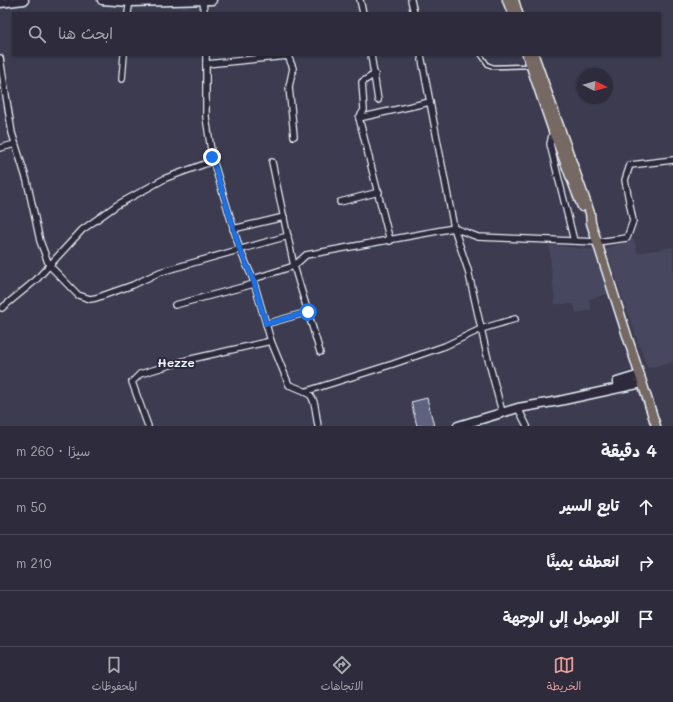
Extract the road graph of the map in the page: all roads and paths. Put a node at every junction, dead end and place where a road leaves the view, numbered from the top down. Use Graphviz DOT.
graph roads {
  1 [pos="24,0"];
  2 [pos="102,0"];
  3 [pos="203,0"];
  4 [pos="212,0"];
  5 [pos="360,0"];
  6 [pos="411,0"];
  7 [pos="507,0"];
  8 [pos="514,0"];
  9 [pos="130,1"];
  10 [pos="0,3"];
  11 [pos="128,12"];
  12 [pos="204,12"];
  13 [pos="363,12"];
  14 [pos="414,12"];
  15 [pos="512,12"];
  16 [pos="518,12"];
  17 [pos="124,56"];
  18 [pos="206,56"];
  19 [pos="371,56"];
  20 [pos="421,56"];
  21 [pos="482,56"];
  22 [pos="527,56"];
  23 [pos="534,56"];
  24 [pos="0,58"];
  25 [pos="206,64"];
  26 [pos="531,66"];
  27 [pos="375,74"];
  28 [pos="122,79"];
  29 [pos="378,100"];
  30 [pos="430,102"];
  31 [pos="359,118"];
  32 [pos="556,130"];
  33 [pos="294,136"];
  34 [pos="15,144"];
  35 [pos="0,148"];
  36 [pos="673,160"];
  37 [pos="214,161"];
  38 [pos="272,162"];
  39 [pos="379,192"];
  40 [pos="340,202"];
  41 [pos="284,217"];
  42 [pos="454,228"];
  43 [pos="233,229"];
  44 [pos="288,236"];
  45 [pos="390,241"];
  46 [pos="574,241"];
  47 [pos="597,242"];
  48 [pos="240,250"];
  49 [pos="49,265"];
  50 [pos="294,266"];
  51 [pos="254,282"];
  52 [pos="176,306"];
  53 [pos="2,308"];
  54 [pos="308,312"];
  55 [pos="515,319"];
  56 [pos="266,324"];
  57 [pos="481,329"];
  58 [pos="271,341"];
  59 [pos="320,352"];
  60 [pos="641,379"];
  61 [pos="307,391"];
  62 [pos="518,408"];
  63 [pos="502,412"];
  64 [pos="148,426"];
  65 [pos="318,426"];
  66 [pos="458,426"];
  67 [pos="527,426"];
  68 [pos="656,426"];
  1 -- 10 [label="street"];
  2 -- 9 [label="street"];
  3 -- 4 [label="street"];
  3 -- 9 [label="street"];
  3 -- 12 [label="street"];
  5 -- 13 [label="street"];
  6 -- 14 [label="street"];
  7 -- 15 [label="main road"];
  8 -- 16 [label="main road"];
  9 -- 11 [label="street"];
  17 -- 28 [label="street"];
  18 -- 25 [label="street"];
  19 -- 27 [label="street"];
  20 -- 30 [label="street"];
  21 -- 26 [label="lane"];
  22 -- 26 [label="main road"];
  23 -- 32 [label="main road"];
  24 -- 34 [label="street"];
  25 -- 33 [label="street"];
  25 -- 37 [label="street"];
  26 -- 32 [label="main road"];
  27 -- 29 [label="street"];
  27 -- 31 [label="street"];
  30 -- 31 [label="street"];
  30 -- 42 [label="street"];
  31 -- 39 [label="street"];
  32 -- 46 [label="street"];
  32 -- 47 [label="main road"];
  34 -- 35 [label="street"];
  34 -- 49 [label="street"];
  36 -- 47 [label="street"];
  37 -- 43 [label="street"];
  37 -- 49 [label="street"];
  38 -- 41 [label="street"];
  39 -- 40 [label="street"];
  39 -- 45 [label="street"];
  41 -- 43 [label="street"];
  41 -- 44 [label="street"];
  42 -- 45 [label="street"];
  42 -- 46 [label="street"];
  42 -- 57 [label="street"];
  43 -- 48 [label="street"];
  44 -- 48 [label="street"];
  44 -- 50 [label="street"];
  45 -- 50 [label="street"];
  46 -- 47 [label="street"];
  47 -- 60 [label="main road"];
  48 -- 49 [label="street"];
  48 -- 51 [label="street"];
  49 -- 53 [label="street"];
  50 -- 51 [label="street"];
  50 -- 54 [label="street"];
  51 -- 52 [label="street"];
  51 -- 56 [label="street"];
  54 -- 56 [label="street"];
  54 -- 59 [label="street"];
  55 -- 57 [label="street"];
  56 -- 58 [label="street"];
  57 -- 61 [label="street"];
  57 -- 63 [label="street"];
  58 -- 61 [label="street"];
  58 -- 64 [label="street"];
  60 -- 62 [label="street"];
  60 -- 68 [label="main road"];
  61 -- 65 [label="street"];
  62 -- 63 [label="street"];
  62 -- 67 [label="street"];
  63 -- 66 [label="street"];
}
